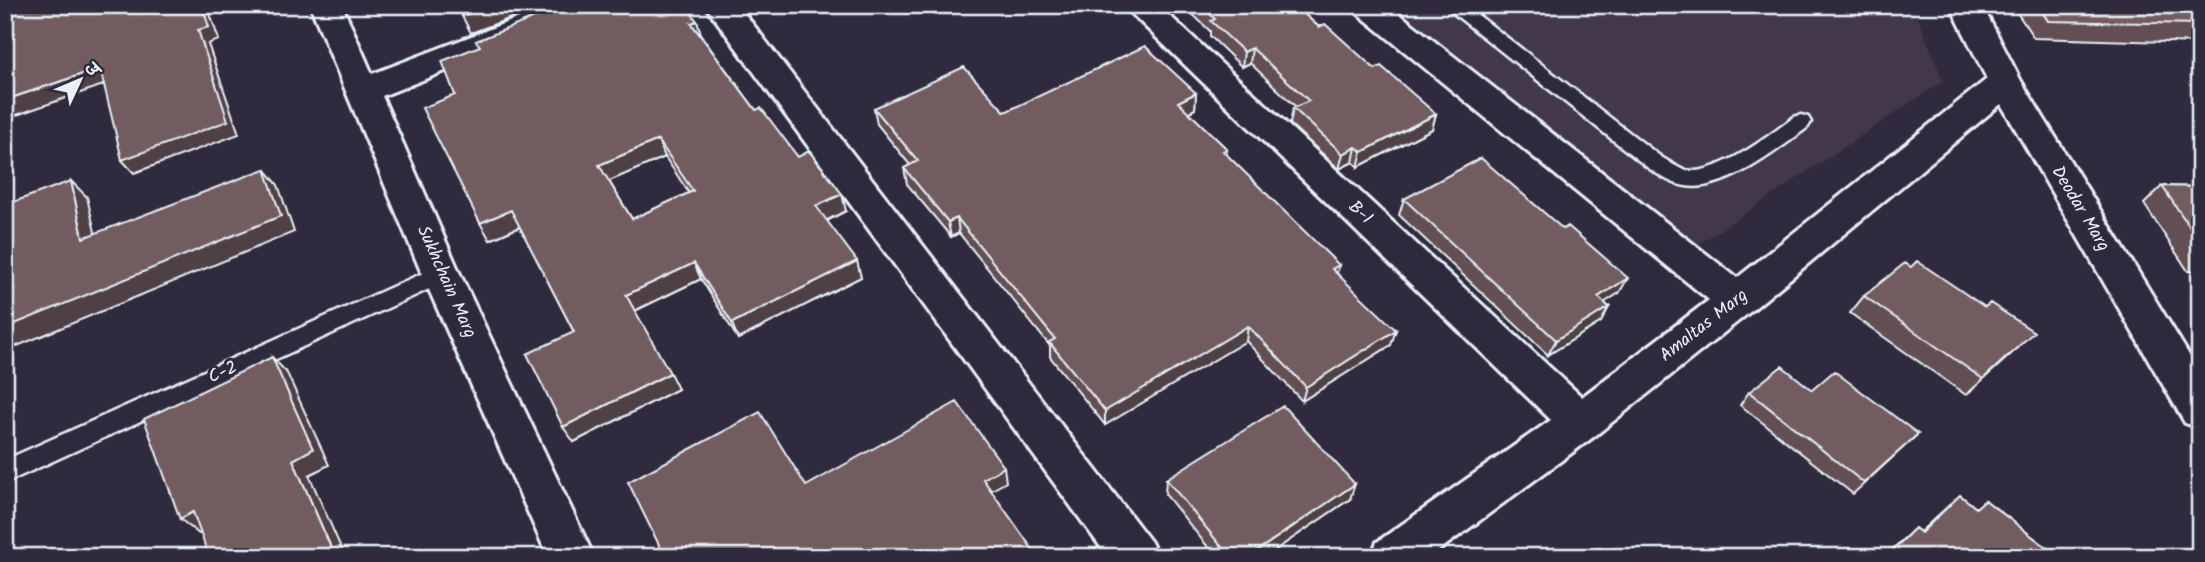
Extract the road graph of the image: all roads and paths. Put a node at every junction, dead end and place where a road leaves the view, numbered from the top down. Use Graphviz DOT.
graph roads {
  1 [pos="326,5"];
  2 [pos="584,5"];
  3 [pos="721,5"];
  4 [pos="1139,5"];
  5 [pos="1367,5"];
  6 [pos="1452,5"];
  7 [pos="1966,5"];
  8 [pos="2005,82"];
  9 [pos="362,91"];
  10 [pos="1801,121"];
  11 [pos="441,274"];
  12 [pos="1737,300"];
  13 [pos="2200,410"];
  14 [pos="1581,422"];
  15 [pos="5,472"];
  16 [pos="571,557"];
  17 [pos="1136,557"];
  18 [pos="1393,557"];
  1 -- 9 [label="street, Sukhchain Marg"];
  2 -- 9 [label="street"];
  3 -- 17 [label="street"];
  4 -- 14 [label="street, B-1"];
  5 -- 12 [label="street"];
  6 -- 10 [label="lane"];
  7 -- 8 [label="street, Deodar Marg"];
  8 -- 12 [label="street, Amaltas Marg"];
  8 -- 13 [label="street, Deodar Marg"];
  9 -- 11 [label="street, Sukhchain Marg"];
  11 -- 15 [label="lane, C-2"];
  11 -- 16 [label="street, Sukhchain Marg"];
  12 -- 14 [label="street, Amaltas Marg"];
  14 -- 18 [label="street, Amaltas Marg"];
}
